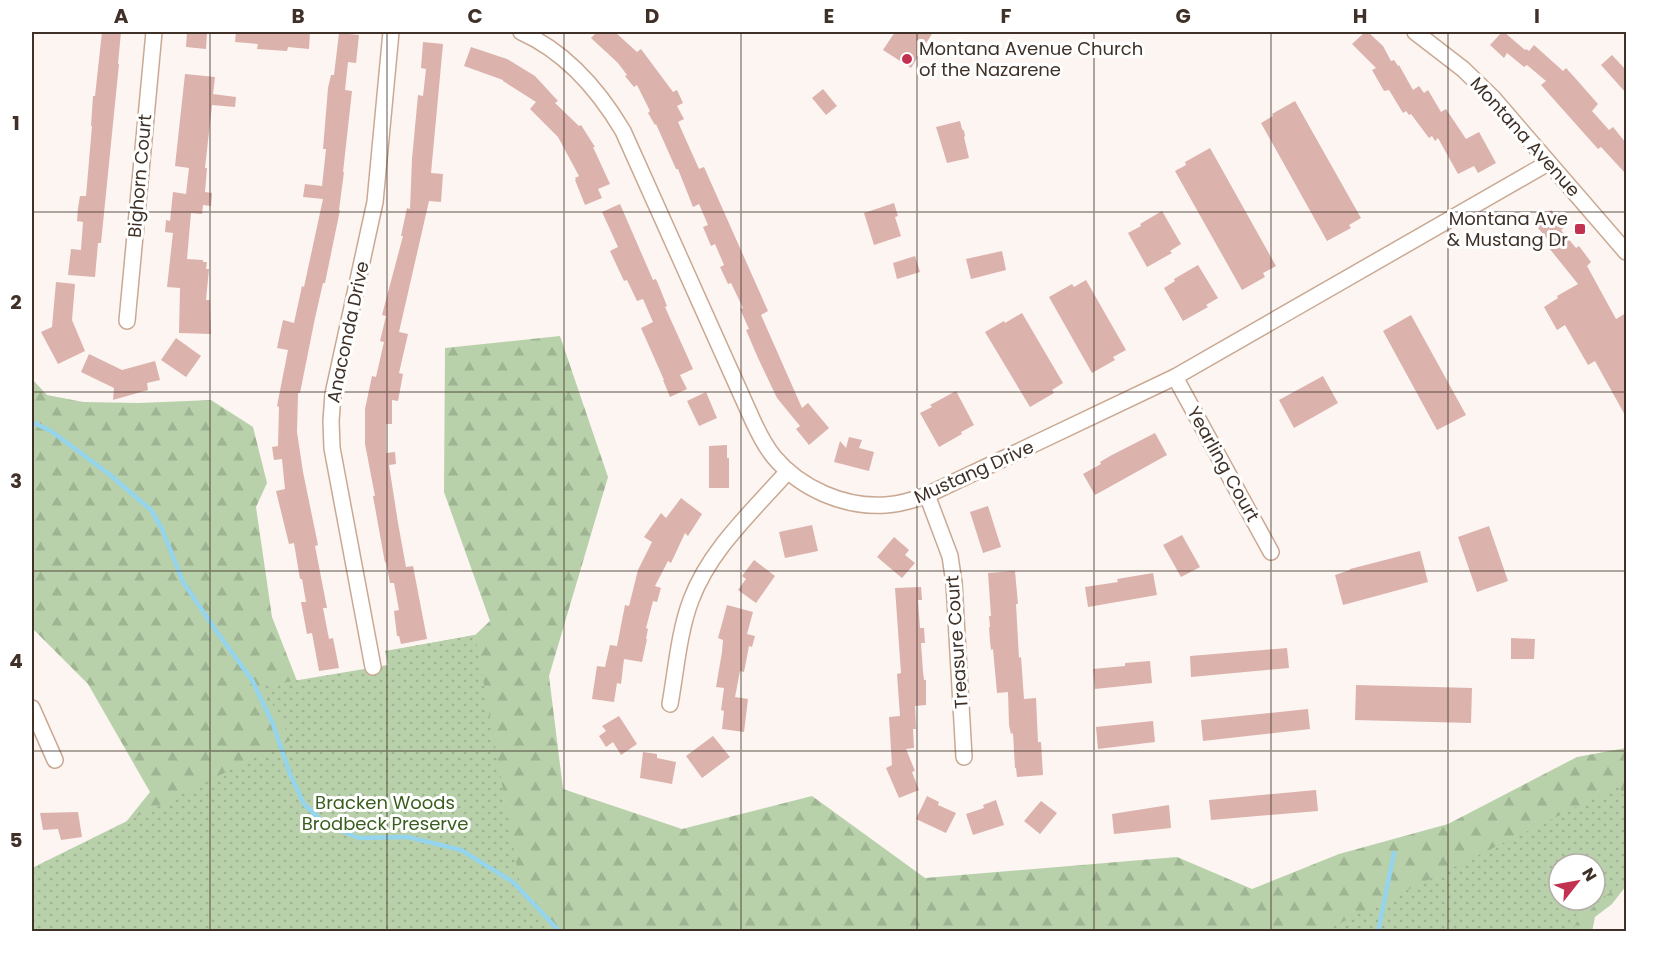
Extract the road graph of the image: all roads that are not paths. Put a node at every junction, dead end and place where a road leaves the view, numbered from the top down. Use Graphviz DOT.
graph roads {
  1 [pos="154,32"];
  2 [pos="391,32"];
  3 [pos="521,32"];
  4 [pos="1414,32"];
  5 [pos="1548,163"];
  6 [pos="1626,252"];
  7 [pos="127,321"];
  8 [pos="1175,377"];
  9 [pos="788,471"];
  10 [pos="927,495"];
  11 [pos="1271,552"];
  12 [pos="373,667"];
  13 [pos="670,704"];
  14 [pos="32,708"];
  15 [pos="964,757"];
  16 [pos="55,760"];
  1 -- 7 [label="street, Bighorn Court"];
  2 -- 12 [label="street, Anaconda Drive"];
  3 -- 9 [label="street, Mustang Drive"];
  4 -- 5 [label="street, Montana Avenue"];
  5 -- 6 [label="street, Montana Avenue"];
  5 -- 8 [label="street, Mustang Drive"];
  8 -- 10 [label="street, Mustang Drive"];
  8 -- 11 [label="street, Yearling Court"];
  9 -- 10 [label="street, Mustang Drive"];
  9 -- 13 [label="street"];
  10 -- 15 [label="street, Treasure Court"];
  14 -- 16 [label="street"];
}
